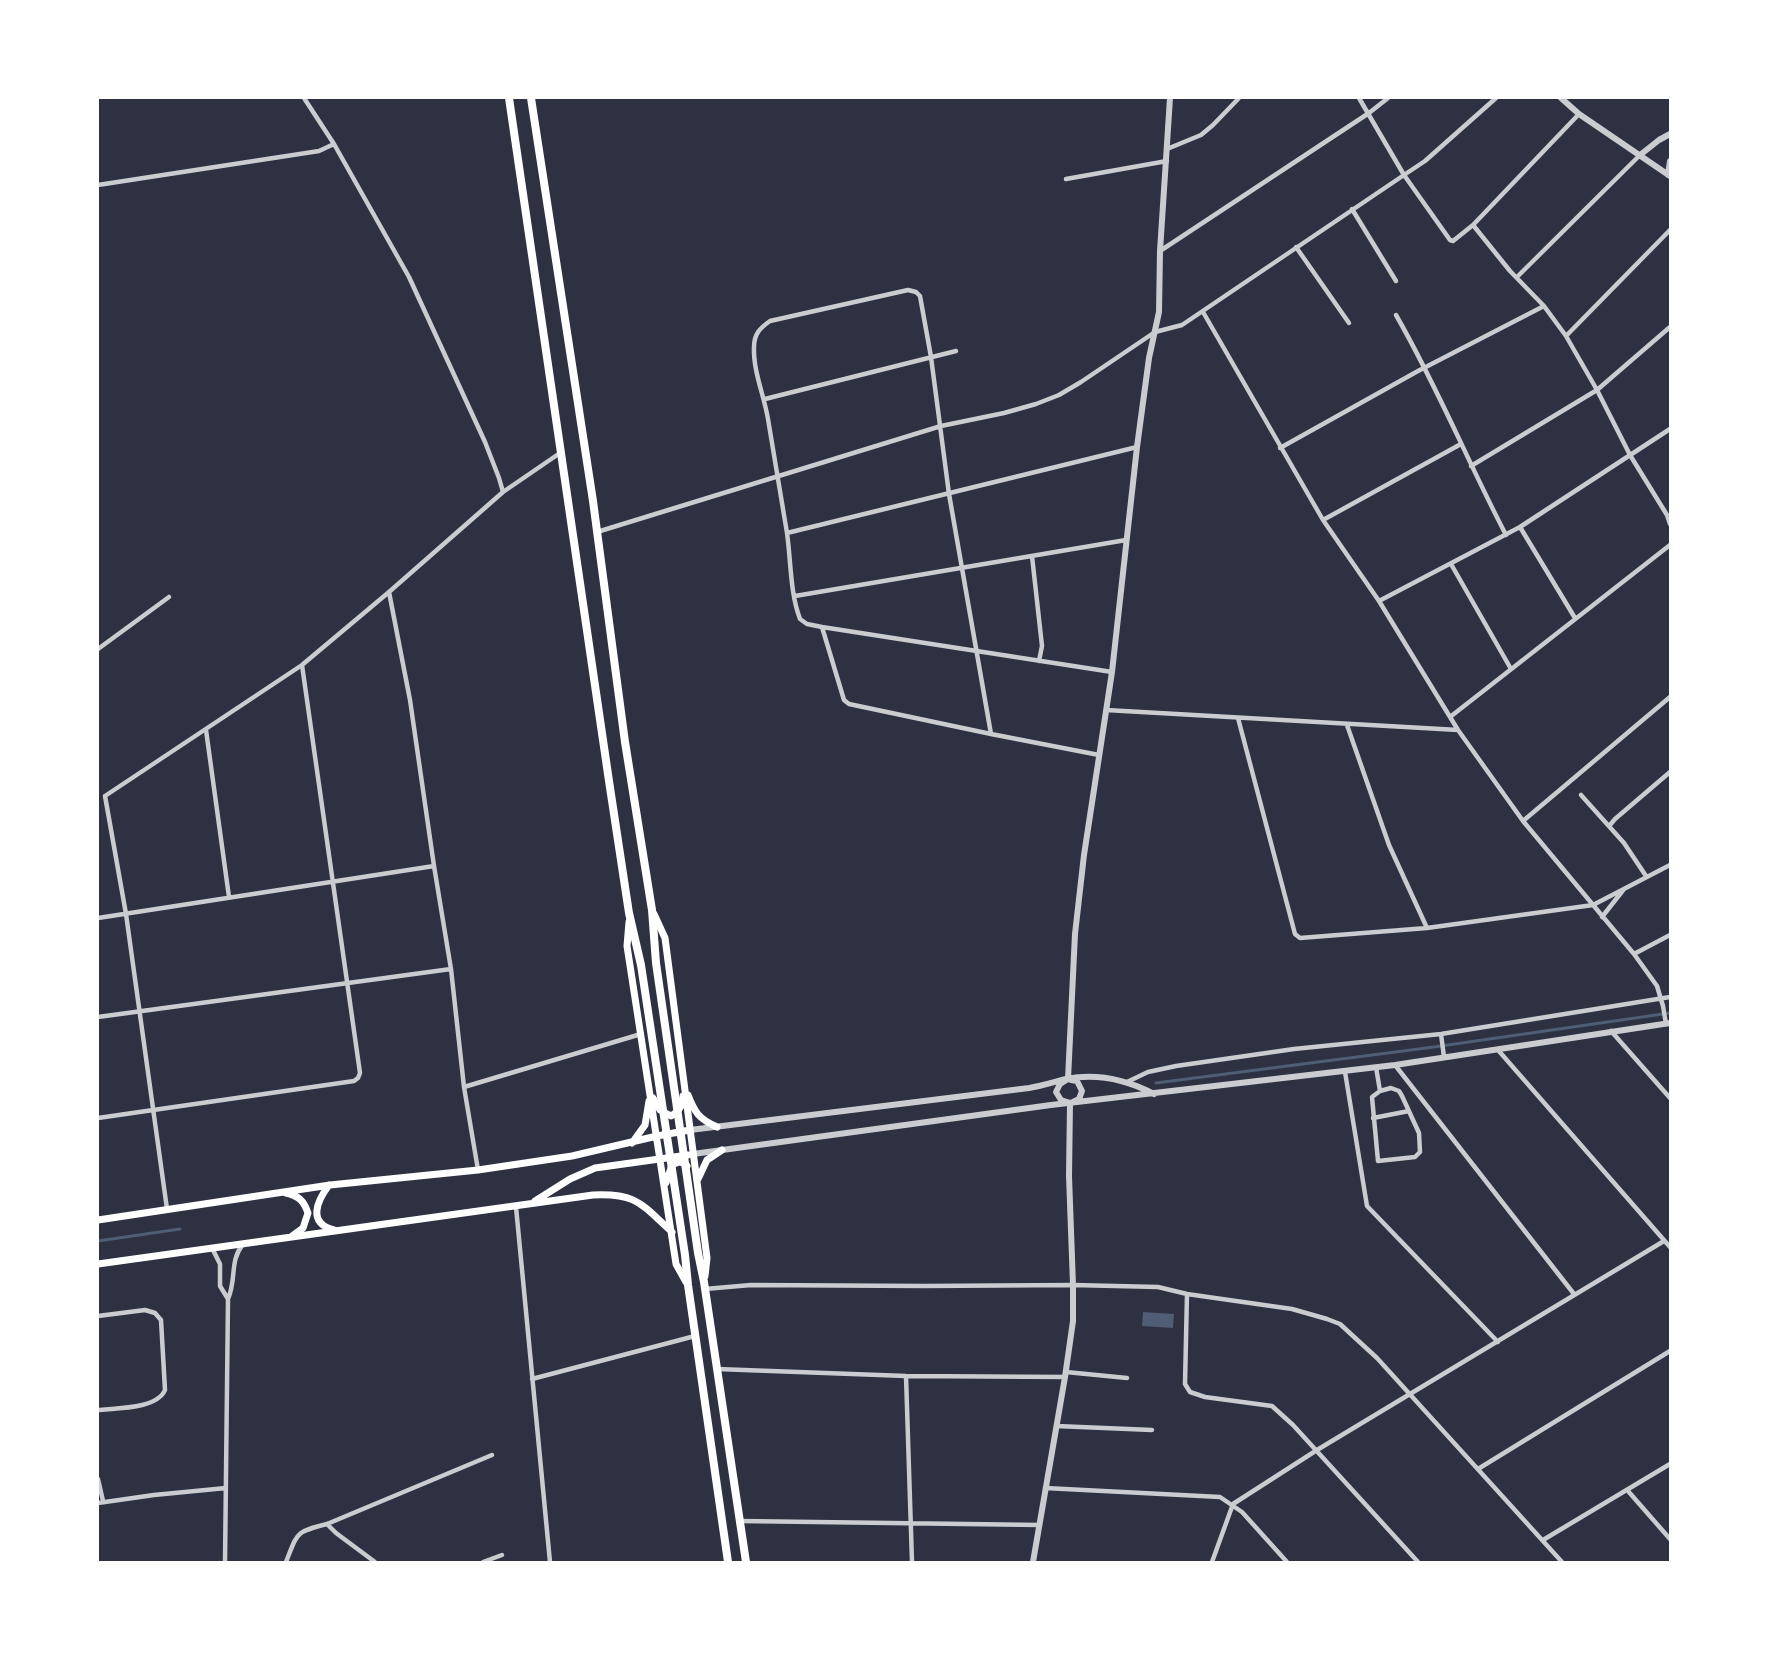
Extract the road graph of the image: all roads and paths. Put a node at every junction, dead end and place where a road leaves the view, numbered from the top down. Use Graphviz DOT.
graph roads {
  1 [pos="304,98"];
  2 [pos="509,98"];
  3 [pos="531,98"];
  4 [pos="1170,98"];
  5 [pos="1239,98"];
  6 [pos="1359,98"];
  7 [pos="1388,98"];
  8 [pos="1496,98"];
  9 [pos="1562,98"];
  10 [pos="1368,113"];
  11 [pos="1580,114"];
  12 [pos="1671,134"];
  13 [pos="334,144"];
  14 [pos="1167,149"];
  15 [pos="1640,155"];
  16 [pos="1167,160"];
  17 [pos="1671,161"];
  18 [pos="1404,175"];
  19 [pos="1670,176"];
  20 [pos="1066,179"];
  21 [pos="98,184"];
  22 [pos="1352,209"];
  23 [pos="1473,225"];
  24 [pos="1671,230"];
  25 [pos="1296,247"];
  26 [pos="1160,250"];
  27 [pos="1517,277"];
  28 [pos="1396,280"];
  29 [pos="1544,306"];
  30 [pos="1203,312"];
  31 [pos="1396,315"];
  32 [pos="1349,322"];
  33 [pos="1671,327"];
  34 [pos="1155,332"];
  35 [pos="1566,336"];
  36 [pos="956,351"];
  37 [pos="931,357"];
  38 [pos="1425,367"];
  39 [pos="1598,390"];
  40 [pos="765,399"];
  41 [pos="941,426"];
  42 [pos="1671,429"];
  43 [pos="1461,444"];
  44 [pos="1137,447"];
  45 [pos="1280,448"];
  46 [pos="560,453"];
  47 [pos="1630,455"];
  48 [pos="1471,466"];
  49 [pos="777,476"];
  50 [pos="502,492"];
  51 [pos="949,494"];
  52 [pos="1669,514"];
  53 [pos="1323,520"];
  54 [pos="1671,524"];
  55 [pos="1520,527"];
  56 [pos="597,532"];
  57 [pos="787,533"];
  58 [pos="1506,535"];
  59 [pos="1126,540"];
  60 [pos="1671,545"];
  61 [pos="1032,556"];
  62 [pos="1451,564"];
  63 [pos="961,568"];
  64 [pos="389,592"];
  65 [pos="795,596"];
  66 [pos="169,597"];
  67 [pos="1379,601"];
  68 [pos="1575,618"];
  69 [pos="822,627"];
  70 [pos="98,649"];
  71 [pos="976,651"];
  72 [pos="1039,661"];
  73 [pos="302,664"];
  74 [pos="1511,669"];
  75 [pos="1112,672"];
  76 [pos="1671,696"];
  77 [pos="1106,710"];
  78 [pos="1450,717"];
  79 [pos="1238,718"];
  80 [pos="1347,725"];
  81 [pos="206,730"];
  82 [pos="1458,730"];
  83 [pos="991,734"];
  84 [pos="1099,754"];
  85 [pos="1671,772"];
  86 [pos="98,791"];
  87 [pos="1581,795"];
  88 [pos="105,796"];
  89 [pos="1523,820"];
  90 [pos="1610,825"];
  91 [pos="1671,865"];
  92 [pos="434,866"];
  93 [pos="1646,876"];
  94 [pos="334,882"];
  95 [pos="1626,887"];
  96 [pos="229,897"];
  97 [pos="1593,904"];
  98 [pos="652,910"];
  99 [pos="629,913"];
  100 [pos="126,914"];
  101 [pos="98,918"];
  102 [pos="1602,918"];
  103 [pos="1427,928"];
  104 [pos="1671,935"];
  105 [pos="1634,954"];
  106 [pos="451,969"];
  107 [pos="347,984"];
  108 [pos="1661,998"];
  109 [pos="1671,998"];
  110 [pos="140,1011"];
  111 [pos="98,1017"];
  112 [pos="1667,1023"];
  113 [pos="1611,1031"];
  114 [pos="641,1034"];
  115 [pos="1442,1035"];
  116 [pos="1498,1050"];
  117 [pos="1444,1054"];
  118 [pos="1395,1065"];
  119 [pos="1376,1068"];
  120 [pos="1345,1072"];
  121 [pos="1068,1079"];
  122 [pos="1127,1082"];
  123 [pos="684,1084"];
  124 [pos="464,1087"];
  125 [pos="650,1090"];
  126 [pos="1380,1090"];
  127 [pos="1154,1094"];
  128 [pos="1671,1098"];
  129 [pos="1070,1103"];
  130 [pos="154,1110"];
  131 [pos="1409,1111"];
  132 [pos="98,1118"];
  133 [pos="1373,1118"];
  134 [pos="717,1127"];
  135 [pos="690,1130"];
  136 [pos="657,1136"];
  137 [pos="632,1143"];
  138 [pos="722,1150"];
  139 [pos="693,1154"];
  140 [pos="660,1158"];
  141 [pos="477,1170"];
  142 [pos="697,1184"];
  143 [pos="330,1185"];
  144 [pos="665,1190"];
  145 [pos="283,1192"];
  146 [pos="531,1204"];
  147 [pos="516,1207"];
  148 [pos="167,1209"];
  149 [pos="98,1220"];
  150 [pos="337,1231"];
  151 [pos="672,1232"];
  152 [pos="290,1237"];
  153 [pos="1665,1240"];
  154 [pos="243,1244"];
  155 [pos="1671,1247"];
  156 [pos="212,1248"];
  157 [pos="98,1264"];
  158 [pos="1073,1284"];
  159 [pos="688,1285"];
  160 [pos="704,1285"];
  161 [pos="1187,1294"];
  162 [pos="1574,1294"];
  163 [pos="228,1299"];
  164 [pos="98,1316"];
  165 [pos="695,1336"];
  166 [pos="1498,1342"];
  167 [pos="1671,1351"];
  168 [pos="717,1369"];
  169 [pos="1065,1375"];
  170 [pos="906,1376"];
  171 [pos="1127,1378"];
  172 [pos="532,1379"];
  173 [pos="1410,1395"];
  174 [pos="98,1410"];
  175 [pos="1056,1426"];
  176 [pos="1152,1430"];
  177 [pos="1317,1450"];
  178 [pos="492,1455"];
  179 [pos="1671,1464"];
  180 [pos="1478,1469"];
  181 [pos="98,1479"];
  182 [pos="226,1488"];
  183 [pos="1045,1488"];
  184 [pos="1628,1491"];
  185 [pos="100,1502"];
  186 [pos="1233,1504"];
  187 [pos="740,1521"];
  188 [pos="911,1523"];
  189 [pos="327,1524"];
  190 [pos="1040,1525"];
  191 [pos="1671,1539"];
  192 [pos="1544,1540"];
  193 [pos="502,1555"];
  194 [pos="225,1563"];
  195 [pos="286,1563"];
  196 [pos="375,1563"];
  197 [pos="483,1563"];
  198 [pos="550,1563"];
  199 [pos="728,1563"];
  200 [pos="746,1563"];
  201 [pos="912,1563"];
  202 [pos="1033,1563"];
  203 [pos="1212,1563"];
  204 [pos="1287,1563"];
  205 [pos="1418,1563"];
  206 [pos="1562,1563"];
  1 -- 13 [label="street"];
  2 -- 46 [label="highway"];
  3 -- 56 [label="highway"];
  4 -- 14 [label="street"];
  5 -- 14 [label="street"];
  6 -- 10 [label="street"];
  7 -- 10 [label="street"];
  8 -- 18 [label="street"];
  9 -- 11 [label="street"];
  10 -- 18 [label="street"];
  10 -- 26 [label="street"];
  11 -- 15 [label="street"];
  11 -- 23 [label="street"];
  12 -- 15 [label="street"];
  13 -- 21 [label="street"];
  13 -- 50 [label="street"];
  14 -- 16 [label="street"];
  15 -- 19 [label="street"];
  15 -- 27 [label="street"];
  16 -- 20 [label="street"];
  16 -- 26 [label="street"];
  17 -- 19 [label="street"];
  18 -- 22 [label="street"];
  18 -- 23 [label="street"];
  22 -- 25 [label="street"];
  22 -- 28 [label="street"];
  23 -- 27 [label="street"];
  24 -- 35 [label="street"];
  25 -- 30 [label="street"];
  25 -- 32 [label="street"];
  26 -- 34 [label="street"];
  27 -- 29 [label="street"];
  29 -- 35 [label="street"];
  29 -- 38 [label="street"];
  30 -- 34 [label="street"];
  30 -- 45 [label="street"];
  31 -- 38 [label="street"];
  33 -- 39 [label="street"];
  34 -- 41 [label="street"];
  34 -- 44 [label="street"];
  35 -- 39 [label="street"];
  36 -- 37 [label="street"];
  37 -- 40 [label="street"];
  37 -- 40 [label="street"];
  37 -- 41 [label="street"];
  38 -- 43 [label="street"];
  38 -- 45 [label="street"];
  39 -- 47 [label="street"];
  39 -- 48 [label="street"];
  40 -- 49 [label="street"];
  41 -- 49 [label="street"];
  41 -- 51 [label="street"];
  42 -- 47 [label="street"];
  43 -- 48 [label="street"];
  43 -- 53 [label="street"];
  44 -- 51 [label="street"];
  44 -- 59 [label="street"];
  45 -- 53 [label="street"];
  46 -- 50 [label="street"];
  46 -- 99 [label="highway"];
  47 -- 52 [label="street"];
  47 -- 55 [label="street"];
  48 -- 58 [label="street"];
  49 -- 56 [label="street"];
  49 -- 57 [label="street"];
  50 -- 64 [label="street"];
  51 -- 57 [label="street"];
  51 -- 63 [label="street"];
  52 -- 54 [label="street"];
  53 -- 67 [label="street"];
  55 -- 58 [label="street"];
  55 -- 68 [label="street"];
  56 -- 98 [label="highway"];
  57 -- 65 [label="street"];
  58 -- 62 [label="street"];
  59 -- 61 [label="street"];
  59 -- 75 [label="street"];
  60 -- 68 [label="street"];
  61 -- 63 [label="street"];
  61 -- 72 [label="street"];
  62 -- 67 [label="street"];
  62 -- 74 [label="street"];
  63 -- 65 [label="street"];
  63 -- 71 [label="street"];
  64 -- 73 [label="street"];
  64 -- 92 [label="street"];
  65 -- 69 [label="street"];
  66 -- 70 [label="street"];
  67 -- 78 [label="street"];
  68 -- 74 [label="street"];
  69 -- 71 [label="street"];
  69 -- 83 [label="street"];
  71 -- 72 [label="street"];
  71 -- 83 [label="street"];
  72 -- 75 [label="street"];
  73 -- 81 [label="street"];
  73 -- 94 [label="street"];
  74 -- 78 [label="street"];
  75 -- 77 [label="street"];
  76 -- 89 [label="street"];
  77 -- 79 [label="street"];
  77 -- 84 [label="street"];
  78 -- 82 [label="street"];
  79 -- 80 [label="street"];
  79 -- 103 [label="street"];
  80 -- 82 [label="street"];
  80 -- 103 [label="street"];
  81 -- 88 [label="street"];
  81 -- 96 [label="street"];
  82 -- 89 [label="street"];
  83 -- 84 [label="street"];
  84 -- 121 [label="street"];
  85 -- 90 [label="street"];
  86 -- 88 [label="street"];
  87 -- 90 [label="street"];
  88 -- 100 [label="street"];
  89 -- 97 [label="street"];
  90 -- 93 [label="street"];
  91 -- 93 [label="street"];
  92 -- 94 [label="street"];
  92 -- 106 [label="street"];
  93 -- 95 [label="street"];
  94 -- 96 [label="street"];
  94 -- 107 [label="street"];
  95 -- 97 [label="street"];
  95 -- 102 [label="street"];
  96 -- 100 [label="street"];
  97 -- 102 [label="street"];
  97 -- 103 [label="street"];
  98 -- 123 [label="main road"];
  98 -- 160 [label="highway"];
  99 -- 114 [label="main road"];
  99 -- 159 [label="highway"];
  100 -- 101 [label="street"];
  100 -- 110 [label="street"];
  102 -- 105 [label="street"];
  104 -- 105 [label="street"];
  105 -- 108 [label="street"];
  106 -- 107 [label="street"];
  106 -- 124 [label="street"];
  107 -- 110 [label="street"];
  107 -- 130 [label="street"];
  108 -- 109 [label="street"];
  108 -- 112 [label="street"];
  108 -- 115 [label="street"];
  110 -- 111 [label="street"];
  110 -- 130 [label="street"];
  112 -- 113 [label="street"];
  113 -- 116 [label="street"];
  113 -- 128 [label="street"];
  114 -- 124 [label="street"];
  114 -- 125 [label="main road"];
  115 -- 117 [label="street"];
  115 -- 122 [label="street"];
  116 -- 117 [label="street"];
  116 -- 153 [label="street"];
  117 -- 118 [label="street"];
  118 -- 119 [label="street"];
  118 -- 162 [label="street"];
  119 -- 120 [label="street"];
  119 -- 126 [label="street"];
  120 -- 127 [label="street"];
  120 -- 166 [label="street"];
  121 -- 122 [label="street"];
  121 -- 129 [label="street"];
  121 -- 129 [label="street"];
  121 -- 134 [label="street"];
  122 -- 127 [label="street"];
  123 -- 125 [label="main road"];
  123 -- 134 [label="main road"];
  123 -- 135 [label="main road"];
  124 -- 141 [label="street"];
  125 -- 136 [label="main road"];
  125 -- 137 [label="main road"];
  126 -- 131 [label="street"];
  126 -- 133 [label="street"];
  127 -- 129 [label="street"];
  129 -- 138 [label="street"];
  129 -- 158 [label="street"];
  130 -- 132 [label="street"];
  130 -- 148 [label="street"];
  131 -- 133 [label="street"];
  131 -- 133 [label="street"];
  134 -- 135 [label="street"];
  135 -- 136 [label="main road"];
  135 -- 139 [label="main road"];
  136 -- 137 [label="main road"];
  136 -- 140 [label="main road"];
  137 -- 141 [label="main road"];
  138 -- 139 [label="street"];
  138 -- 142 [label="main road"];
  139 -- 140 [label="main road"];
  139 -- 142 [label="main road"];
  140 -- 144 [label="main road"];
  140 -- 146 [label="main road"];
  141 -- 143 [label="main road"];
  142 -- 144 [label="main road"];
  142 -- 160 [label="main road"];
  143 -- 145 [label="main road"];
  143 -- 150 [label="main road"];
  144 -- 151 [label="main road"];
  145 -- 148 [label="main road"];
  145 -- 152 [label="main road"];
  146 -- 147 [label="main road"];
  146 -- 151 [label="main road"];
  147 -- 150 [label="main road"];
  147 -- 172 [label="street"];
  148 -- 149 [label="main road"];
  150 -- 152 [label="main road"];
  151 -- 159 [label="main road"];
  152 -- 154 [label="main road"];
  153 -- 155 [label="street"];
  153 -- 162 [label="street"];
  154 -- 156 [label="main road"];
  154 -- 163 [label="street"];
  156 -- 157 [label="main road"];
  156 -- 163 [label="street"];
  158 -- 160 [label="street"];
  158 -- 161 [label="street"];
  158 -- 169 [label="street"];
  159 -- 165 [label="highway"];
  160 -- 168 [label="highway"];
  161 -- 173 [label="street"];
  161 -- 177 [label="street"];
  162 -- 166 [label="street"];
  163 -- 182 [label="street"];
  164 -- 174 [label="street"];
  165 -- 172 [label="street"];
  165 -- 199 [label="highway"];
  166 -- 173 [label="street"];
  167 -- 180 [label="street"];
  168 -- 170 [label="street"];
  168 -- 187 [label="highway"];
  169 -- 170 [label="street"];
  169 -- 171 [label="street"];
  169 -- 175 [label="street"];
  170 -- 188 [label="street"];
  172 -- 198 [label="street"];
  173 -- 177 [label="street"];
  173 -- 180 [label="street"];
  175 -- 176 [label="street"];
  175 -- 183 [label="street"];
  177 -- 186 [label="street"];
  177 -- 205 [label="street"];
  178 -- 189 [label="street"];
  179 -- 184 [label="street"];
  180 -- 192 [label="street"];
  181 -- 185 [label="street"];
  182 -- 185 [label="street"];
  182 -- 194 [label="street"];
  183 -- 186 [label="street"];
  183 -- 190 [label="street"];
  184 -- 191 [label="street"];
  184 -- 192 [label="street"];
  186 -- 203 [label="street"];
  186 -- 204 [label="street"];
  187 -- 188 [label="street"];
  187 -- 200 [label="highway"];
  188 -- 190 [label="street"];
  188 -- 201 [label="street"];
  189 -- 195 [label="street"];
  189 -- 196 [label="street"];
  190 -- 202 [label="street"];
  192 -- 206 [label="street"];
  193 -- 197 [label="street"];
}
